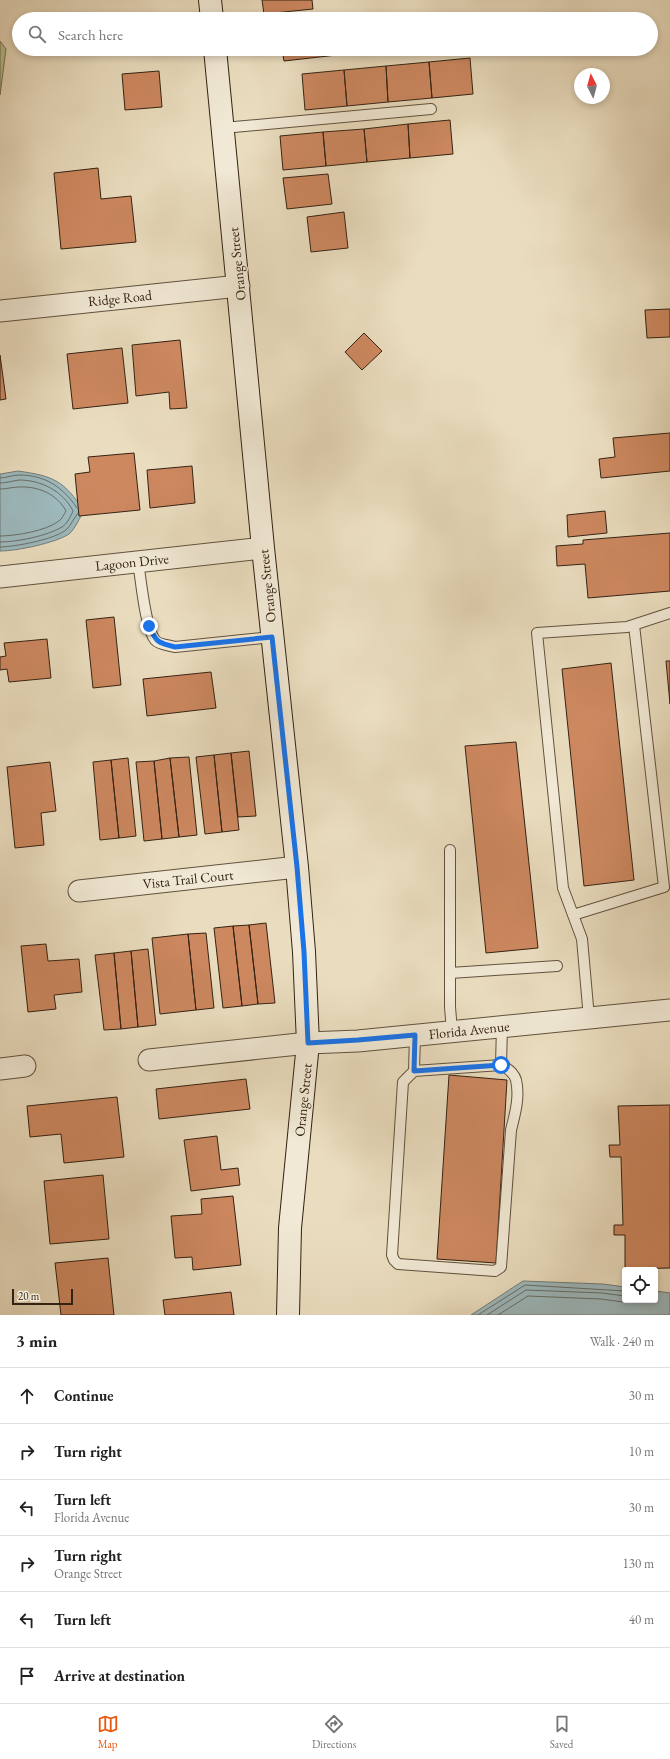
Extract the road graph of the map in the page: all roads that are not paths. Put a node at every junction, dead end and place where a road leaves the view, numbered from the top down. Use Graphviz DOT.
graph roads {
  1 [pos="210,0"];
  2 [pos="211,12"];
  3 [pos="216,56"];
  4 [pos="431,109"];
  5 [pos="223,128"];
  6 [pos="239,286"];
  7 [pos="0,311"];
  8 [pos="263,548"];
  9 [pos="138,562"];
  10 [pos="0,577"];
  11 [pos="670,613"];
  12 [pos="634,625"];
  13 [pos="272,637"];
  14 [pos="450,850"];
  15 [pos="297,867"];
  16 [pos="79,891"];
  17 [pos="573,915"];
  18 [pos="556,966"];
  19 [pos="450,973"];
  20 [pos="670,1010"];
  21 [pos="589,1018"];
  22 [pos="502,1026"];
  23 [pos="452,1031"];
  24 [pos="415,1035"];
  25 [pos="308,1043"];
  26 [pos="149,1060"];
  27 [pos="501,1065"];
  28 [pos="25,1066"];
  29 [pos="0,1069"];
  30 [pos="414,1071"];
  31 [pos="288,1315"];
  1 -- 2 [label="street"];
  3 -- 5 [label="street, Orange Street"];
  4 -- 5 [label="lane"];
  5 -- 6 [label="street, Orange Street"];
  6 -- 7 [label="street, Ridge Road"];
  6 -- 8 [label="street, Orange Street"];
  8 -- 9 [label="street, Lagoon Drive"];
  8 -- 13 [label="street, Orange Street"];
  9 -- 10 [label="street, Lagoon Drive"];
  9 -- 13 [label="lane"];
  11 -- 12 [label="lane"];
  12 -- 17 [label="lane"];
  12 -- 17 [label="lane"];
  13 -- 15 [label="street, Orange Street"];
  14 -- 19 [label="lane"];
  15 -- 16 [label="street, Vista Trail Court"];
  15 -- 25 [label="street, Orange Street"];
  17 -- 21 [label="lane"];
  18 -- 19 [label="lane"];
  19 -- 23 [label="lane"];
  20 -- 21 [label="street, Florida Avenue"];
  21 -- 22 [label="street, Florida Avenue"];
  22 -- 23 [label="street, Florida Avenue"];
  22 -- 27 [label="lane"];
  23 -- 24 [label="street, Florida Avenue"];
  24 -- 25 [label="street, Florida Avenue"];
  24 -- 30 [label="lane"];
  25 -- 26 [label="street, Florida Avenue"];
  25 -- 31 [label="street, Orange Street"];
  27 -- 30 [label="lane"];
  27 -- 30 [label="lane"];
  28 -- 29 [label="street"];
}
